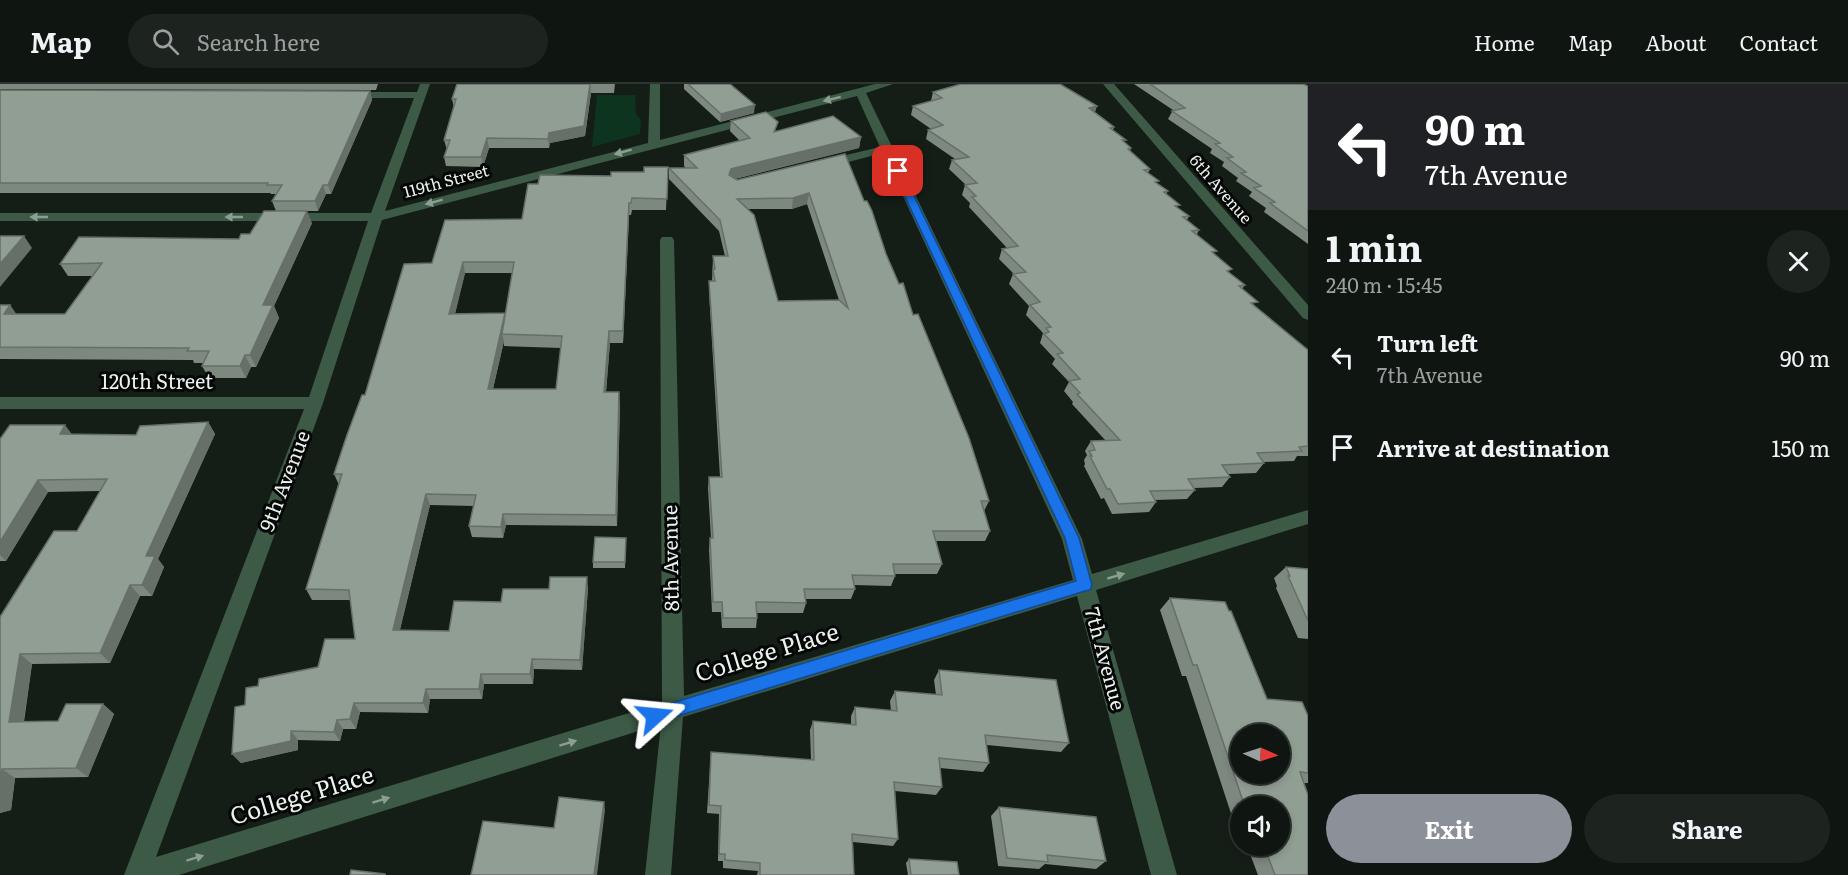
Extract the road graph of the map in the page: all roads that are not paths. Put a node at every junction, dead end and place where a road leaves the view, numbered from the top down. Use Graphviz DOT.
graph roads {
  1 [pos="655,84"];
  2 [pos="888,84"];
  3 [pos="1108,84"];
  4 [pos="423,90"];
  5 [pos="860,91"];
  6 [pos="335,95"];
  7 [pos="654,144"];
  8 [pos="887,149"];
  9 [pos="815,166"];
  10 [pos="0,217"];
  11 [pos="376,217"];
  12 [pos="667,240"];
  13 [pos="1308,315"];
  14 [pos="0,403"];
  15 [pos="315,403"];
  16 [pos="1308,517"];
  17 [pos="1085,585"];
  18 [pos="673,710"];
  19 [pos="138,875"];
  20 [pos="658,875"];
  21 [pos="1164,875"];
  1 -- 7 [label="street"];
  2 -- 5 [label="street, 119th Street"];
  3 -- 13 [label="street, 6th Avenue"];
  4 -- 6 [label="street"];
  4 -- 11 [label="street, 9th Avenue"];
  5 -- 7 [label="street, 119th Street, one-way"];
  5 -- 8 [label="street, 7th Avenue"];
  7 -- 11 [label="street, 119th Street, one-way"];
  8 -- 9 [label="street"];
  8 -- 17 [label="street, 7th Avenue"];
  11 -- 10 [label="street, 119th Street, one-way"];
  11 -- 15 [label="street, 9th Avenue"];
  12 -- 18 [label="street, 8th Avenue"];
  14 -- 15 [label="street, 120th Street"];
  15 -- 19 [label="street, 9th Avenue"];
  17 -- 16 [label="street, College Place, one-way"];
  17 -- 18 [label="street, College Place"];
  17 -- 21 [label="street, 7th Avenue"];
  19 -- 18 [label="street, College Place, one-way"];
  18 -- 20 [label="street, 8th Avenue"];
}
